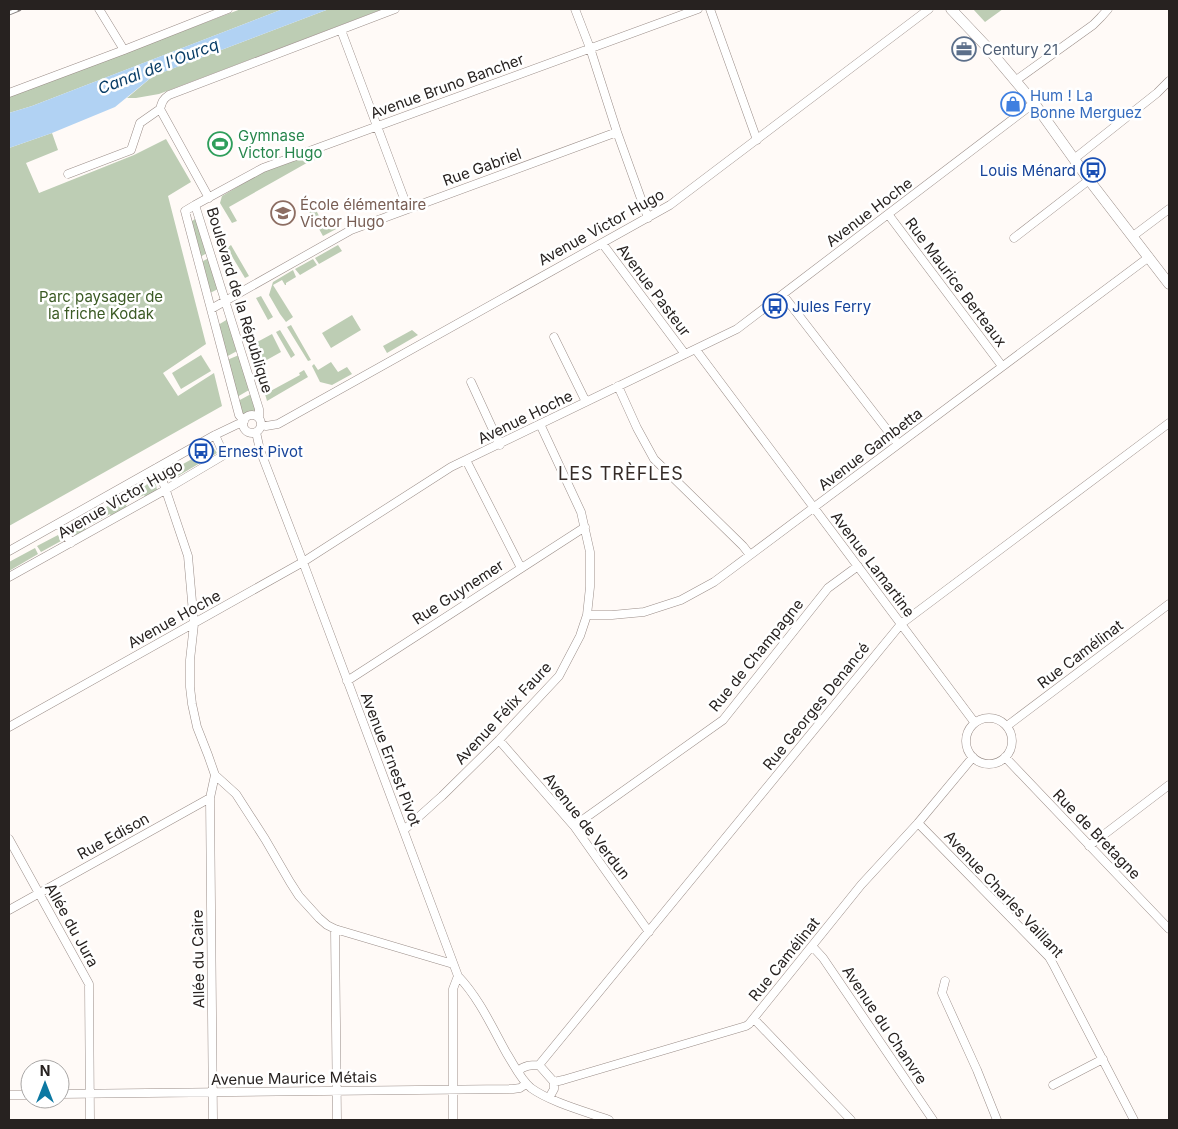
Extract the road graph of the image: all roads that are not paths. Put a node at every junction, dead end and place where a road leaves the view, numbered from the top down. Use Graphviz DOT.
graph roads {
  1 [pos="99,9"];
  2 [pos="228,9"];
  3 [pos="395,9"];
  4 [pos="575,9"];
  5 [pos="698,9"];
  6 [pos="710,9"];
  7 [pos="930,9"];
  8 [pos="951,9"];
  9 [pos="1108,9"];
  10 [pos="341,30"];
  11 [pos="590,48"];
  12 [pos="124,50"];
  13 [pos="1015,81"];
  14 [pos="1169,81"];
  15 [pos="9,93"];
  16 [pos="1034,103"];
  17 [pos="160,109"];
  18 [pos="376,126"];
  19 [pos="618,132"];
  20 [pos="757,140"];
  21 [pos="1074,160"];
  22 [pos="68,174"];
  23 [pos="1089,180"];
  24 [pos="209,198"];
  25 [pos="196,205"];
  26 [pos="408,209"];
  27 [pos="1169,209"];
  28 [pos="888,214"];
  29 [pos="648,218"];
  30 [pos="1133,236"];
  31 [pos="1014,238"];
  32 [pos="602,243"];
  33 [pos="1149,257"];
  34 [pos="1169,284"];
  35 [pos="783,295"];
  36 [pos="225,301"];
  37 [pos="211,309"];
  38 [pos="554,337"];
  39 [pos="696,350"];
  40 [pos="685,354"];
  41 [pos="1002,366"];
  42 [pos="471,382"];
  43 [pos="618,386"];
  44 [pos="586,402"];
  45 [pos="260,421"];
  46 [pos="244,422"];
  47 [pos="1169,423"];
  48 [pos="540,424"];
  49 [pos="256,432"];
  50 [pos="215,435"];
  51 [pos="500,444"];
  52 [pos="898,444"];
  53 [pos="466,460"];
  54 [pos="158,467"];
  55 [pos="165,490"];
  56 [pos="814,508"];
  57 [pos="59,523"];
  58 [pos="585,527"];
  59 [pos="71,543"];
  60 [pos="9,551"];
  61 [pos="750,555"];
  62 [pos="303,562"];
  63 [pos="858,566"];
  64 [pos="521,568"];
  65 [pos="9,577"];
  66 [pos="1169,604"];
  67 [pos="587,615"];
  68 [pos="194,624"];
  69 [pos="901,624"];
  70 [pos="347,681"];
  71 [pos="975,723"];
  72 [pos="1007,726"];
  73 [pos="9,727"];
  74 [pos="499,740"];
  75 [pos="973,756"];
  76 [pos="1005,757"];
  77 [pos="215,775"];
  78 [pos="1169,785"];
  79 [pos="210,798"];
  80 [pos="918,823"];
  81 [pos="574,826"];
  82 [pos="404,830"];
  83 [pos="9,839"];
  84 [pos="1089,846"];
  85 [pos="39,893"];
  86 [pos="9,910"];
  87 [pos="335,929"];
  88 [pos="1169,929"];
  89 [pos="649,932"];
  90 [pos="812,946"];
  91 [pos="453,964"];
  92 [pos="458,976"];
  93 [pos="945,980"];
  94 [pos="754,1019"];
  95 [pos="1103,1059"];
  96 [pos="539,1065"];
  97 [pos="518,1071"];
  98 [pos="554,1082"];
  99 [pos="526,1084"];
  100 [pos="1053,1085"];
  101 [pos="452,1090"];
  102 [pos="336,1092"];
  103 [pos="213,1093"];
  104 [pos="70,1094"];
  105 [pos="90,1094"];
  106 [pos="550,1098"];
  107 [pos="90,1120"];
  108 [pos="213,1120"];
  109 [pos="337,1120"];
  110 [pos="453,1120"];
  111 [pos="610,1120"];
  112 [pos="851,1120"];
  113 [pos="933,1120"];
  114 [pos="997,1120"];
  115 [pos="1134,1120"];
  1 -- 12 [label="street"];
  2 -- 12 [label="street"];
  3 -- 10 [label="street"];
  4 -- 11 [label="street"];
  5 -- 11 [label="street, Avenue Bruno Bancher"];
  6 -- 20 [label="street"];
  7 -- 20 [label="street, Avenue Victor Hugo"];
  8 -- 13 [label="street"];
  9 -- 13 [label="street"];
  10 -- 17 [label="street"];
  10 -- 18 [label="street"];
  11 -- 18 [label="street, Avenue Bruno Bancher"];
  11 -- 19 [label="street"];
  12 -- 15 [label="street"];
  13 -- 16 [label="street"];
  14 -- 21 [label="street"];
  16 -- 21 [label="street"];
  16 -- 28 [label="street, Avenue Hoche"];
  17 -- 22 [label="street"];
  17 -- 24 [label="street, Boulevard de la République"];
  18 -- 24 [label="street, Avenue Bruno Bancher"];
  18 -- 26 [label="street"];
  19 -- 26 [label="street, Rue Gabriel"];
  19 -- 29 [label="street"];
  20 -- 29 [label="street, Avenue Victor Hugo"];
  21 -- 23 [label="street"];
  23 -- 30 [label="street"];
  23 -- 31 [label="street"];
  24 -- 25 [label="street, Boulevard de la République"];
  25 -- 36 [label="street, Boulevard de la République"];
  25 -- 37 [label="street"];
  26 -- 36 [label="street, Rue Gabriel"];
  27 -- 30 [label="street"];
  28 -- 35 [label="street, Avenue Hoche"];
  28 -- 41 [label="street, Rue Maurice Berteaux"];
  29 -- 32 [label="street, Avenue Victor Hugo"];
  30 -- 33 [label="street"];
  32 -- 40 [label="street, Avenue Pasteur"];
  32 -- 45 [label="street, Avenue Victor Hugo"];
  33 -- 34 [label="street"];
  33 -- 41 [label="street, Avenue Gambetta"];
  35 -- 39 [label="street, Avenue Hoche"];
  35 -- 52 [label="street"];
  36 -- 37 [label="street, Rue Gabriel"];
  36 -- 45 [label="street, Boulevard de la République"];
  37 -- 46 [label="street"];
  38 -- 44 [label="street"];
  39 -- 40 [label="street, Avenue Hoche"];
  39 -- 56 [label="street, Avenue Lamartine"];
  40 -- 43 [label="street, Avenue Hoche"];
  41 -- 52 [label="street, Avenue Gambetta"];
  42 -- 51 [label="street"];
  43 -- 44 [label="street, Avenue Hoche"];
  43 -- 61 [label="street"];
  44 -- 48 [label="street, Avenue Hoche"];
  45 -- 46 [label="street"];
  45 -- 49 [label="street"];
  46 -- 49 [label="street"];
  46 -- 50 [label="street, Avenue Victor Hugo"];
  47 -- 69 [label="street, Rue Georges Denancé"];
  48 -- 51 [label="street, Avenue Hoche"];
  48 -- 58 [label="street, Avenue Félix Faure"];
  49 -- 62 [label="street, Avenue Ernest Pivot"];
  50 -- 54 [label="street, Avenue Victor Hugo"];
  50 -- 55 [label="street, Avenue Victor Hugo"];
  51 -- 53 [label="street, Avenue Hoche"];
  52 -- 56 [label="street, Avenue Gambetta"];
  53 -- 62 [label="street, Avenue Hoche"];
  53 -- 64 [label="street"];
  54 -- 55 [label="street"];
  54 -- 57 [label="street, Avenue Victor Hugo"];
  55 -- 59 [label="street, Avenue Victor Hugo"];
  55 -- 68 [label="street"];
  56 -- 61 [label="street, Avenue Gambetta"];
  56 -- 63 [label="street, Avenue Lamartine"];
  57 -- 59 [label="street"];
  57 -- 60 [label="street, Avenue Victor Hugo"];
  58 -- 64 [label="street, Rue Guynemer"];
  58 -- 67 [label="street, Avenue Félix Faure"];
  59 -- 65 [label="street, Avenue Victor Hugo"];
  61 -- 67 [label="street, Avenue Gambetta"];
  62 -- 68 [label="street, Avenue Hoche"];
  62 -- 70 [label="street, Avenue Ernest Pivot"];
  63 -- 69 [label="street, Avenue Lamartine"];
  63 -- 81 [label="street, Rue de Champagne"];
  64 -- 70 [label="street, Rue Guynemer"];
  66 -- 72 [label="street, Rue Camélinat"];
  67 -- 74 [label="street, Avenue Félix Faure"];
  68 -- 73 [label="street, Avenue Hoche"];
  68 -- 77 [label="street"];
  69 -- 71 [label="street, Avenue Lamartine"];
  69 -- 89 [label="street, Rue Georges Denancé"];
  70 -- 82 [label="street, Avenue Ernest Pivot"];
  71 -- 72 [label="street"];
  71 -- 75 [label="street"];
  72 -- 76 [label="street"];
  74 -- 81 [label="street, Avenue de Verdun"];
  74 -- 82 [label="street, Avenue Félix Faure"];
  75 -- 76 [label="street"];
  75 -- 80 [label="street, Rue Camélinat"];
  76 -- 84 [label="street, Rue de Bretagne"];
  77 -- 79 [label="street"];
  77 -- 87 [label="street"];
  78 -- 84 [label="street"];
  79 -- 85 [label="street, Rue Edison"];
  79 -- 103 [label="street, Allée du Caire"];
  80 -- 90 [label="street, Rue Camélinat"];
  80 -- 95 [label="street, Avenue Charles Vaillant"];
  81 -- 89 [label="street, Avenue de Verdun"];
  82 -- 91 [label="street, Avenue Ernest Pivot"];
  83 -- 85 [label="street, Allée du Jura"];
  84 -- 88 [label="street, Rue de Bretagne"];
  85 -- 86 [label="street, Rue Edison"];
  85 -- 105 [label="street, Allée du Jura"];
  87 -- 91 [label="street"];
  87 -- 102 [label="street"];
  89 -- 96 [label="street, Rue Georges Denancé"];
  90 -- 94 [label="street, Rue Camélinat"];
  90 -- 113 [label="street, Avenue du Chanvre"];
  91 -- 92 [label="street, Avenue Ernest Pivot"];
  92 -- 97 [label="street, Avenue Ernest Pivot"];
  92 -- 101 [label="street"];
  93 -- 114 [label="street"];
  94 -- 98 [label="street, Rue Camélinat"];
  94 -- 112 [label="street"];
  95 -- 100 [label="street"];
  95 -- 115 [label="street, Avenue Charles Vaillant"];
  96 -- 97 [label="street"];
  96 -- 98 [label="street"];
  97 -- 99 [label="street, Avenue Ernest Pivot"];
  98 -- 106 [label="street"];
  99 -- 101 [label="street, Avenue Maurice Métais"];
  99 -- 106 [label="street"];
  101 -- 102 [label="street, Avenue Maurice Métais"];
  101 -- 110 [label="street"];
  102 -- 103 [label="street, Avenue Maurice Métais"];
  102 -- 109 [label="street"];
  103 -- 105 [label="street, Avenue Maurice Métais"];
  103 -- 108 [label="street, Allée du Caire"];
  104 -- 105 [label="street, Avenue Maurice Métais"];
  105 -- 107 [label="street, Allée du Jura"];
  106 -- 111 [label="street"];
}
